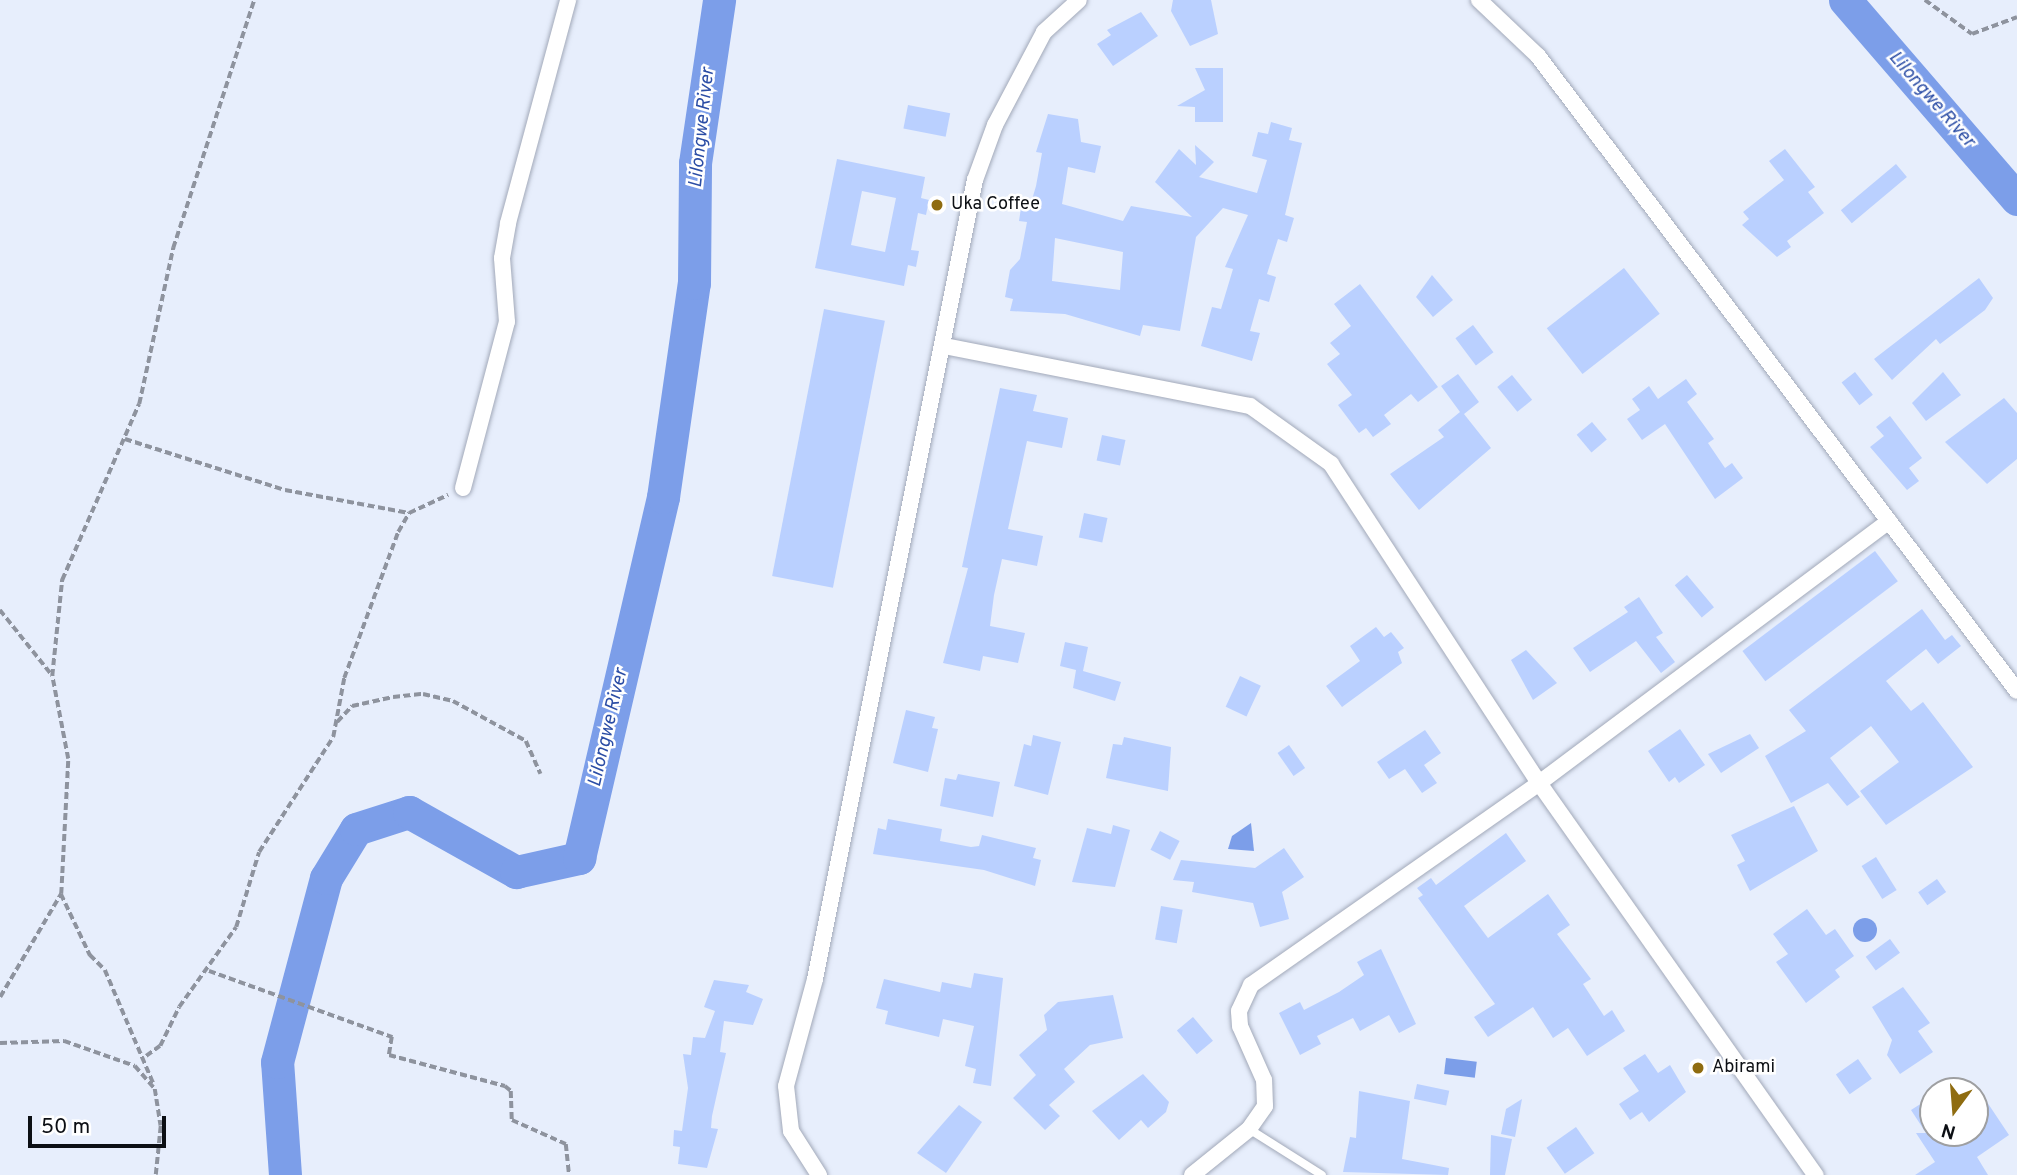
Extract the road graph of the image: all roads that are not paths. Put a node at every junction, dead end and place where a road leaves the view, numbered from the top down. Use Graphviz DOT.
graph roads {
  1 [pos="568,0"];
  2 [pos="1079,0"];
  3 [pos="1479,0"];
  4 [pos="944,346"];
  5 [pos="463,488"];
  6 [pos="1889,521"];
  7 [pos="2017,691"];
  8 [pos="1539,783"];
  9 [pos="1249,1129"];
  10 [pos="819,1175"];
  11 [pos="1192,1175"];
  12 [pos="1322,1175"];
  13 [pos="1816,1175"];
  1 -- 5 [label="street"];
  2 -- 4 [label="street"];
  3 -- 6 [label="street"];
  4 -- 8 [label="street"];
  4 -- 10 [label="street"];
  6 -- 7 [label="street"];
  6 -- 8 [label="street"];
  8 -- 9 [label="street"];
  8 -- 13 [label="street"];
  9 -- 11 [label="street"];
  9 -- 12 [label="lane"];
}
